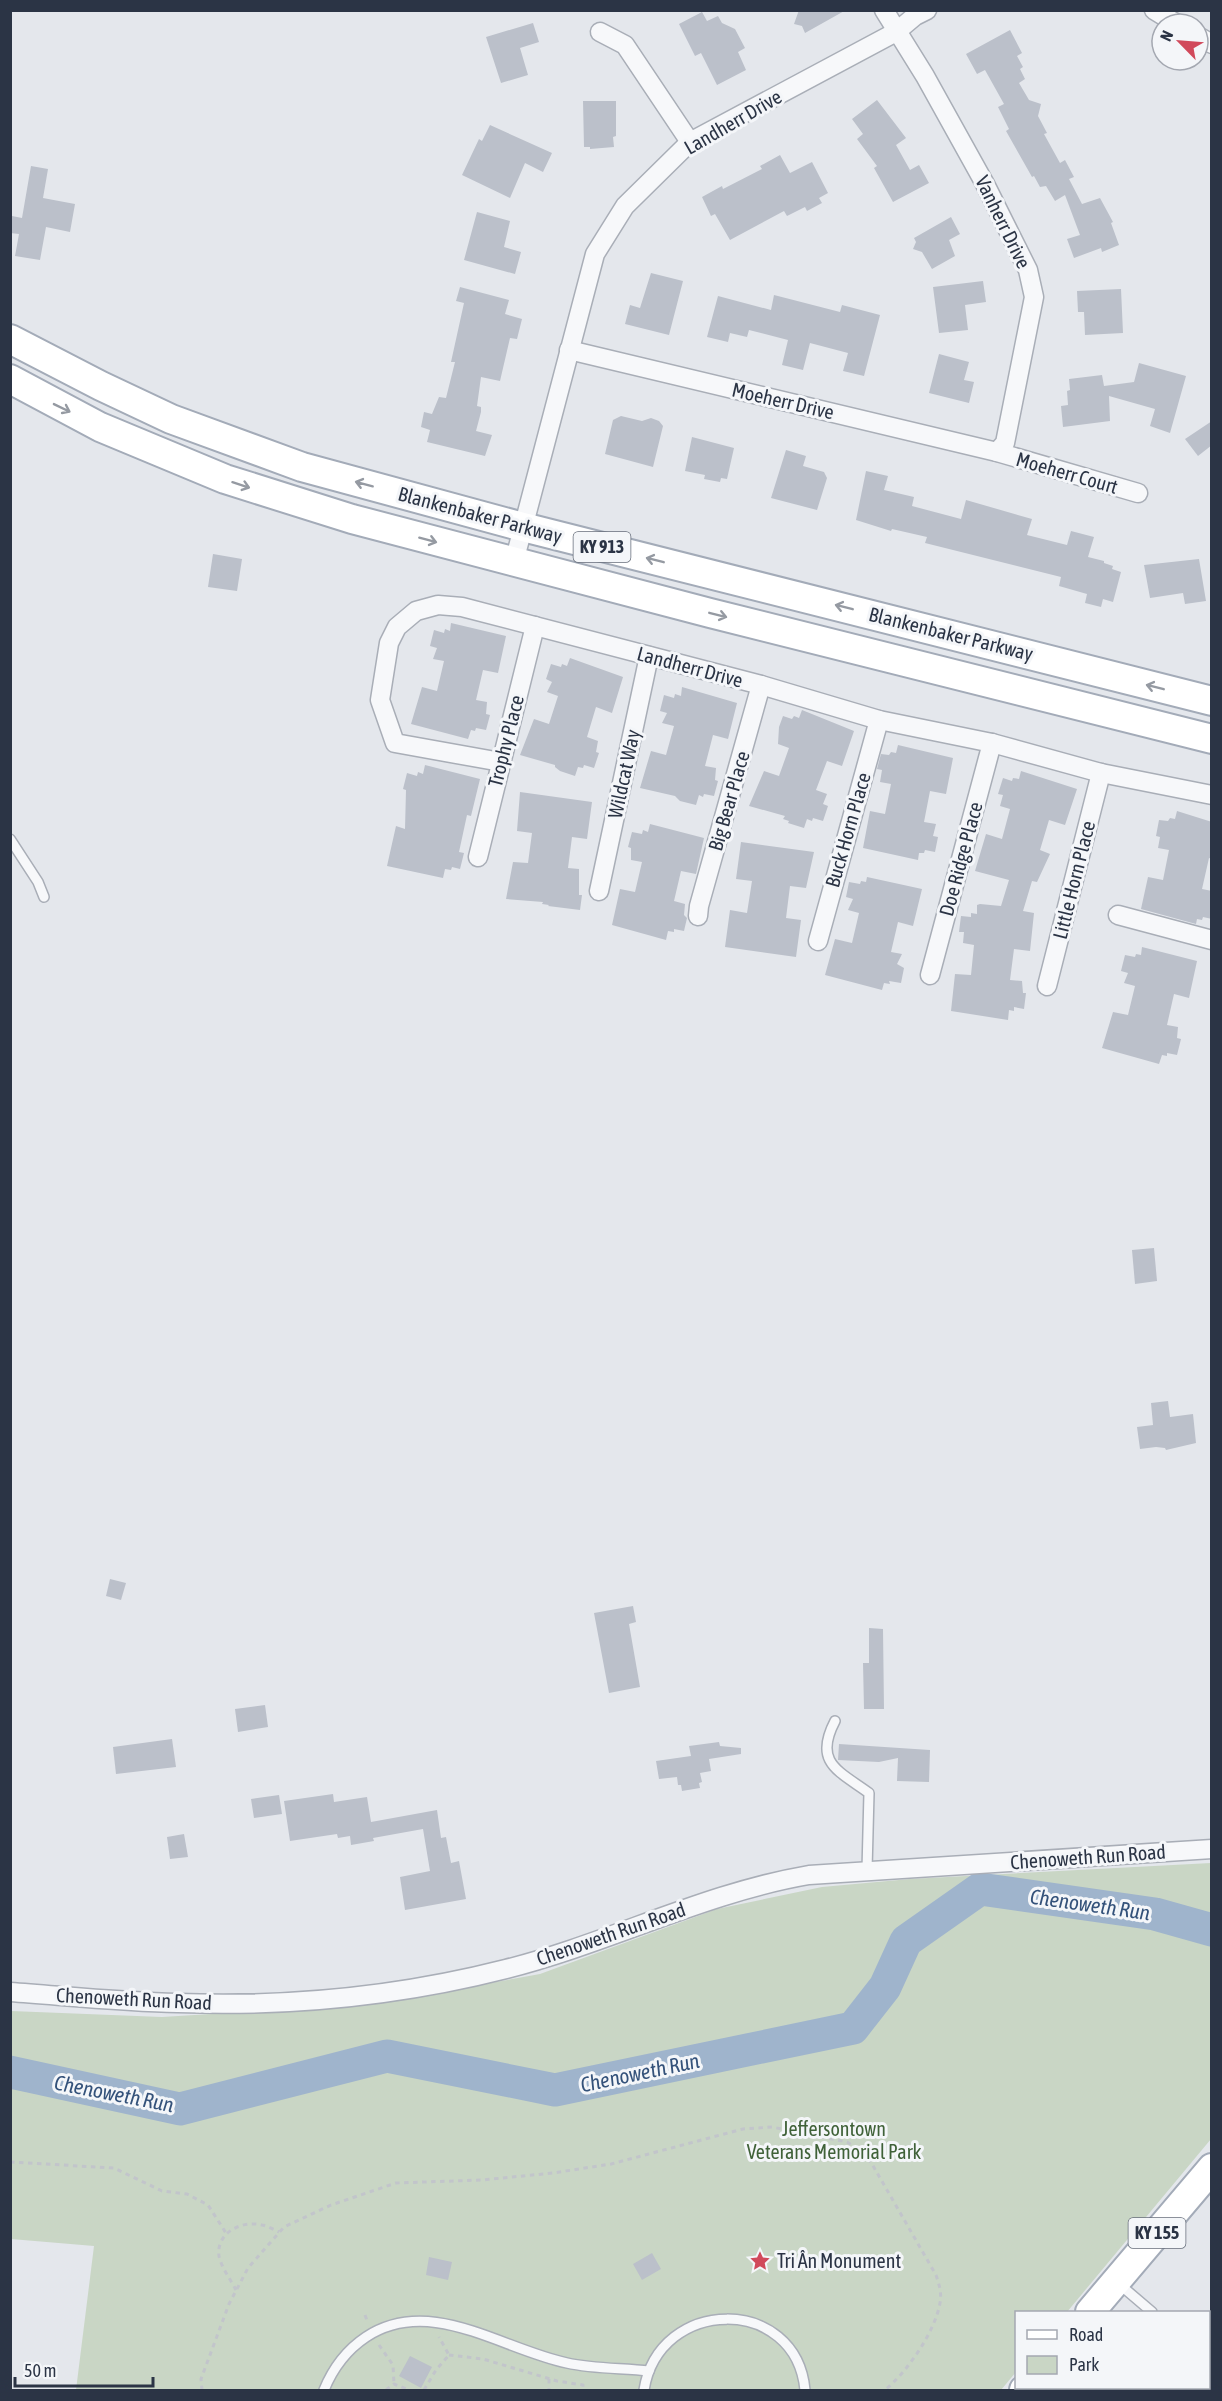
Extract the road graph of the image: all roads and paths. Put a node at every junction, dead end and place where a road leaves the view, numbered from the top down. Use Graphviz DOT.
graph roads {
  1 [pos="884,10"];
  2 [pos="927,10"];
  3 [pos="600,32"];
  4 [pos="896,32"];
  5 [pos="690,142"];
  6 [pos="10,339"];
  7 [pos="569,350"];
  8 [pos="10,379"];
  9 [pos="997,452"];
  10 [pos="1138,493"];
  11 [pos="524,527"];
  12 [pos="514,562"];
  13 [pos="535,626"];
  14 [pos="649,656"];
  15 [pos="761,686"];
  16 [pos="1212,701"];
  17 [pos="879,720"];
  18 [pos="1212,739"];
  19 [pos="992,743"];
  20 [pos="501,762"];
  21 [pos="1101,773"];
  22 [pos="1212,795"];
  23 [pos="10,839"];
  24 [pos="478,857"];
  25 [pos="599,891"];
  26 [pos="44,897"];
  27 [pos="1118,915"];
  28 [pos="698,916"];
  29 [pos="1212,940"];
  30 [pos="818,941"];
  31 [pos="930,975"];
  32 [pos="1047,986"];
  33 [pos="835,1720"];
  34 [pos="1212,1849"];
  35 [pos="867,1870"];
  36 [pos="10,1992"];
  37 [pos="10,2162"];
  38 [pos="1212,2168"];
  39 [pos="279,2232"];
  40 [pos="226,2233"];
  41 [pos="1116,2281"];
  42 [pos="236,2290"];
  43 [pos="1092,2311"];
  44 [pos="1150,2311"];
  45 [pos="365,2315"];
  46 [pos="373,2333"];
  47 [pos="436,2333"];
  48 [pos="385,2339"];
  49 [pos="449,2355"];
  50 [pos="649,2371"];
  51 [pos="549,2379"];
  52 [pos="394,2384"];
  53 [pos="202,2391"];
  54 [pos="324,2391"];
  55 [pos="386,2391"];
  56 [pos="409,2391"];
  57 [pos="424,2391"];
  58 [pos="549,2391"];
  59 [pos="583,2391"];
  60 [pos="645,2391"];
  61 [pos="805,2391"];
  62 [pos="885,2391"];
  1 -- 4 [label="street, Vanherr Drive"];
  2 -- 4 [label="street, Landherr Drive"];
  3 -- 5 [label="street"];
  4 -- 5 [label="street, Landherr Drive"];
  4 -- 9 [label="street, Vanherr Drive"];
  5 -- 7 [label="street, Landherr Drive"];
  11 -- 6 [label="main road, Blankenbaker Parkway / KY 913, one-way"];
  7 -- 9 [label="street, Moeherr Drive"];
  7 -- 11 [label="street, Landherr Drive"];
  8 -- 12 [label="main road, Blankenbaker Parkway / KY 913, one-way"];
  9 -- 10 [label="street, Moeherr Court"];
  11 -- 12 [label="street, Landherr Drive"];
  16 -- 11 [label="main road, Blankenbaker Parkway / KY 913, one-way"];
  12 -- 18 [label="main road, Blankenbaker Parkway / KY 913, one-way"];
  13 -- 14 [label="street, Landherr Drive"];
  13 -- 20 [label="street, Trophy Place"];
  13 -- 20 [label="street, Landherr Drive"];
  14 -- 15 [label="street, Landherr Drive"];
  14 -- 25 [label="street, Wildcat Way"];
  15 -- 17 [label="street, Landherr Drive"];
  15 -- 28 [label="street, Big Bear Place"];
  17 -- 19 [label="street, Landherr Drive"];
  17 -- 30 [label="street, Buck Horn Place"];
  19 -- 21 [label="street, Landherr Drive"];
  19 -- 31 [label="street, Doe Ridge Place"];
  20 -- 24 [label="street, Trophy Place"];
  21 -- 22 [label="street, Landherr Drive"];
  21 -- 32 [label="street, Little Horn Place"];
  23 -- 26 [label="lane"];
  27 -- 29 [label="street"];
  33 -- 35 [label="lane"];
  34 -- 35 [label="street, Chenoweth Run Road"];
  35 -- 36 [label="street, Chenoweth Run Road"];
  37 -- 40 [label="path"];
  38 -- 41 [label="main road, KY 155"];
  39 -- 40 [label="path"];
  39 -- 42 [label="path"];
  39 -- 62 [label="path"];
  40 -- 42 [label="path"];
  41 -- 43 [label="main road, KY 155"];
  41 -- 44 [label="lane"];
  42 -- 53 [label="path"];
  45 -- 46 [label="path"];
  46 -- 50 [label="lane"];
  46 -- 54 [label="lane"];
  47 -- 49 [label="path"];
  48 -- 52 [label="path"];
  49 -- 51 [label="path"];
  49 -- 57 [label="path"];
  50 -- 60 [label="lane"];
  50 -- 61 [label="lane"];
  51 -- 58 [label="path"];
  51 -- 59 [label="path"];
  52 -- 55 [label="path"];
  52 -- 56 [label="path"];
}
